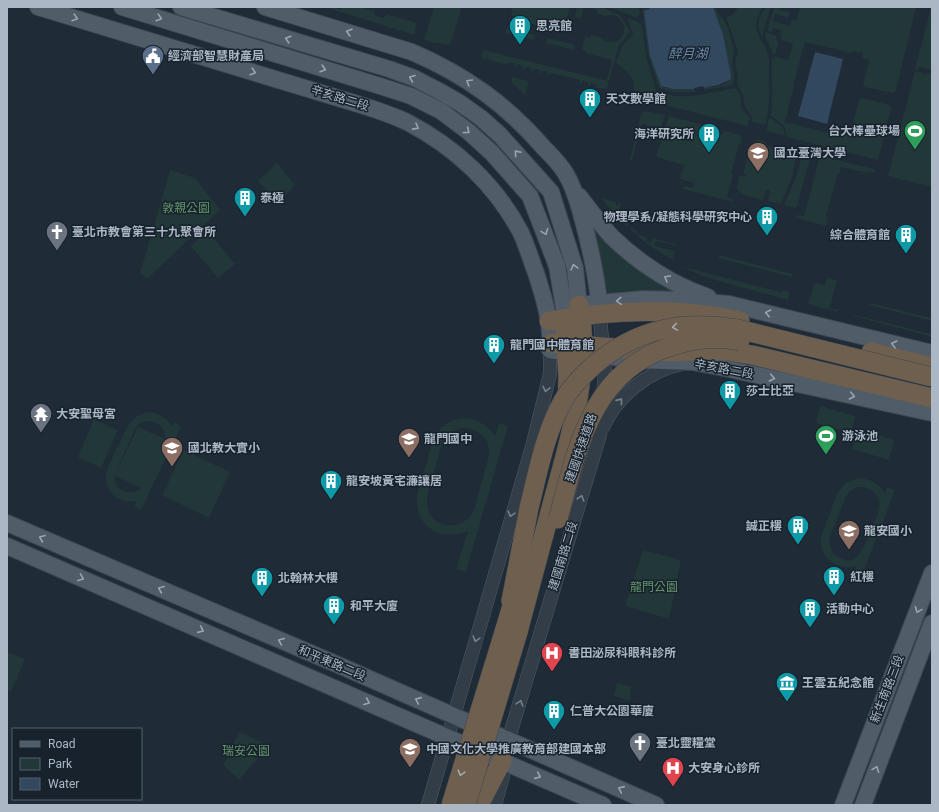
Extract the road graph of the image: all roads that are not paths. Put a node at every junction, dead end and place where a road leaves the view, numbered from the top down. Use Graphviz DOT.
graph roads {
  1 [pos="38,7"];
  2 [pos="122,7"];
  3 [pos="181,7"];
  4 [pos="265,7"];
  5 [pos="574,188"];
  6 [pos="599,308"];
  7 [pos="731,312"];
  8 [pos="564,314"];
  9 [pos="566,348"];
  10 [pos="604,352"];
  11 [pos="932,353"];
  12 [pos="693,362"];
  13 [pos="932,367"];
  14 [pos="932,377"];
  15 [pos="932,387"];
  16 [pos="932,398"];
  17 [pos="932,413"];
  18 [pos="600,435"];
  19 [pos="7,524"];
  20 [pos="7,546"];
  21 [pos="932,573"];
  22 [pos="932,623"];
  23 [pos="512,631"];
  24 [pos="454,716"];
  25 [pos="447,737"];
  26 [pos="508,741"];
  27 [pos="502,761"];
  28 [pos="428,805"];
  29 [pos="451,805"];
  30 [pos="466,805"];
  31 [pos="479,805"];
  32 [pos="495,805"];
  33 [pos="603,805"];
  34 [pos="656,805"];
  35 [pos="843,805"];
  36 [pos="863,805"];
  1 -- 8 [label="main road, 辛亥路二段, one-way"];
  2 -- 8 [label="main road, 辛亥路二段, one-way"];
  8 -- 3 [label="main road, one-way"];
  5 -- 4 [label="main road, one-way"];
  5 -- 6 [label="main road"];
  7 -- 5 [label="main road, one-way"];
  7 -- 6 [label="highway, one-way"];
  6 -- 8 [label="highway"];
  6 -- 10 [label="street, 建國南路二段"];
  11 -- 7 [label="main road, one-way"];
  7 -- 13 [label="highway"];
  8 -- 9 [label="highway, 建國快速道路"];
  9 -- 10 [label="highway"];
  9 -- 23 [label="highway, 建國快速道路"];
  9 -- 24 [label="street, one-way"];
  10 -- 12 [label="main road, 辛亥路二段"];
  10 -- 16 [label="highway"];
  10 -- 18 [label="street, 建國南路二段"];
  12 -- 17 [label="main road, 辛亥路二段, one-way"];
  18 -- 12 [label="street, one-way"];
  14 -- 23 [label="highway, 建國快速道路, one-way, bridge"];
  15 -- 23 [label="highway, 建國快速道路, bridge"];
  26 -- 18 [label="street, 建國南路二段, one-way"];
  24 -- 19 [label="main road, 和平東路二段, one-way"];
  20 -- 25 [label="main road, 和平東路二段, one-way"];
  21 -- 35 [label="main road, 新生南路三段, one-way"];
  36 -- 22 [label="main road, 新生南路三段, one-way"];
  23 -- 29 [label="highway, 建國快速道路, one-way, bridge"];
  23 -- 30 [label="highway, 建國快速道路, bridge"];
  24 -- 25 [label="street"];
  24 -- 26 [label="main road, 和平東路二段"];
  25 -- 27 [label="main road, 和平東路二段"];
  25 -- 28 [label="street"];
  26 -- 27 [label="street, 建國南路二段"];
  34 -- 26 [label="main road, 和平東路二段, one-way"];
  27 -- 31 [label="highway"];
  27 -- 32 [label="street, 建國南路二段"];
  27 -- 33 [label="main road, 和平東路二段, one-way"];
}
